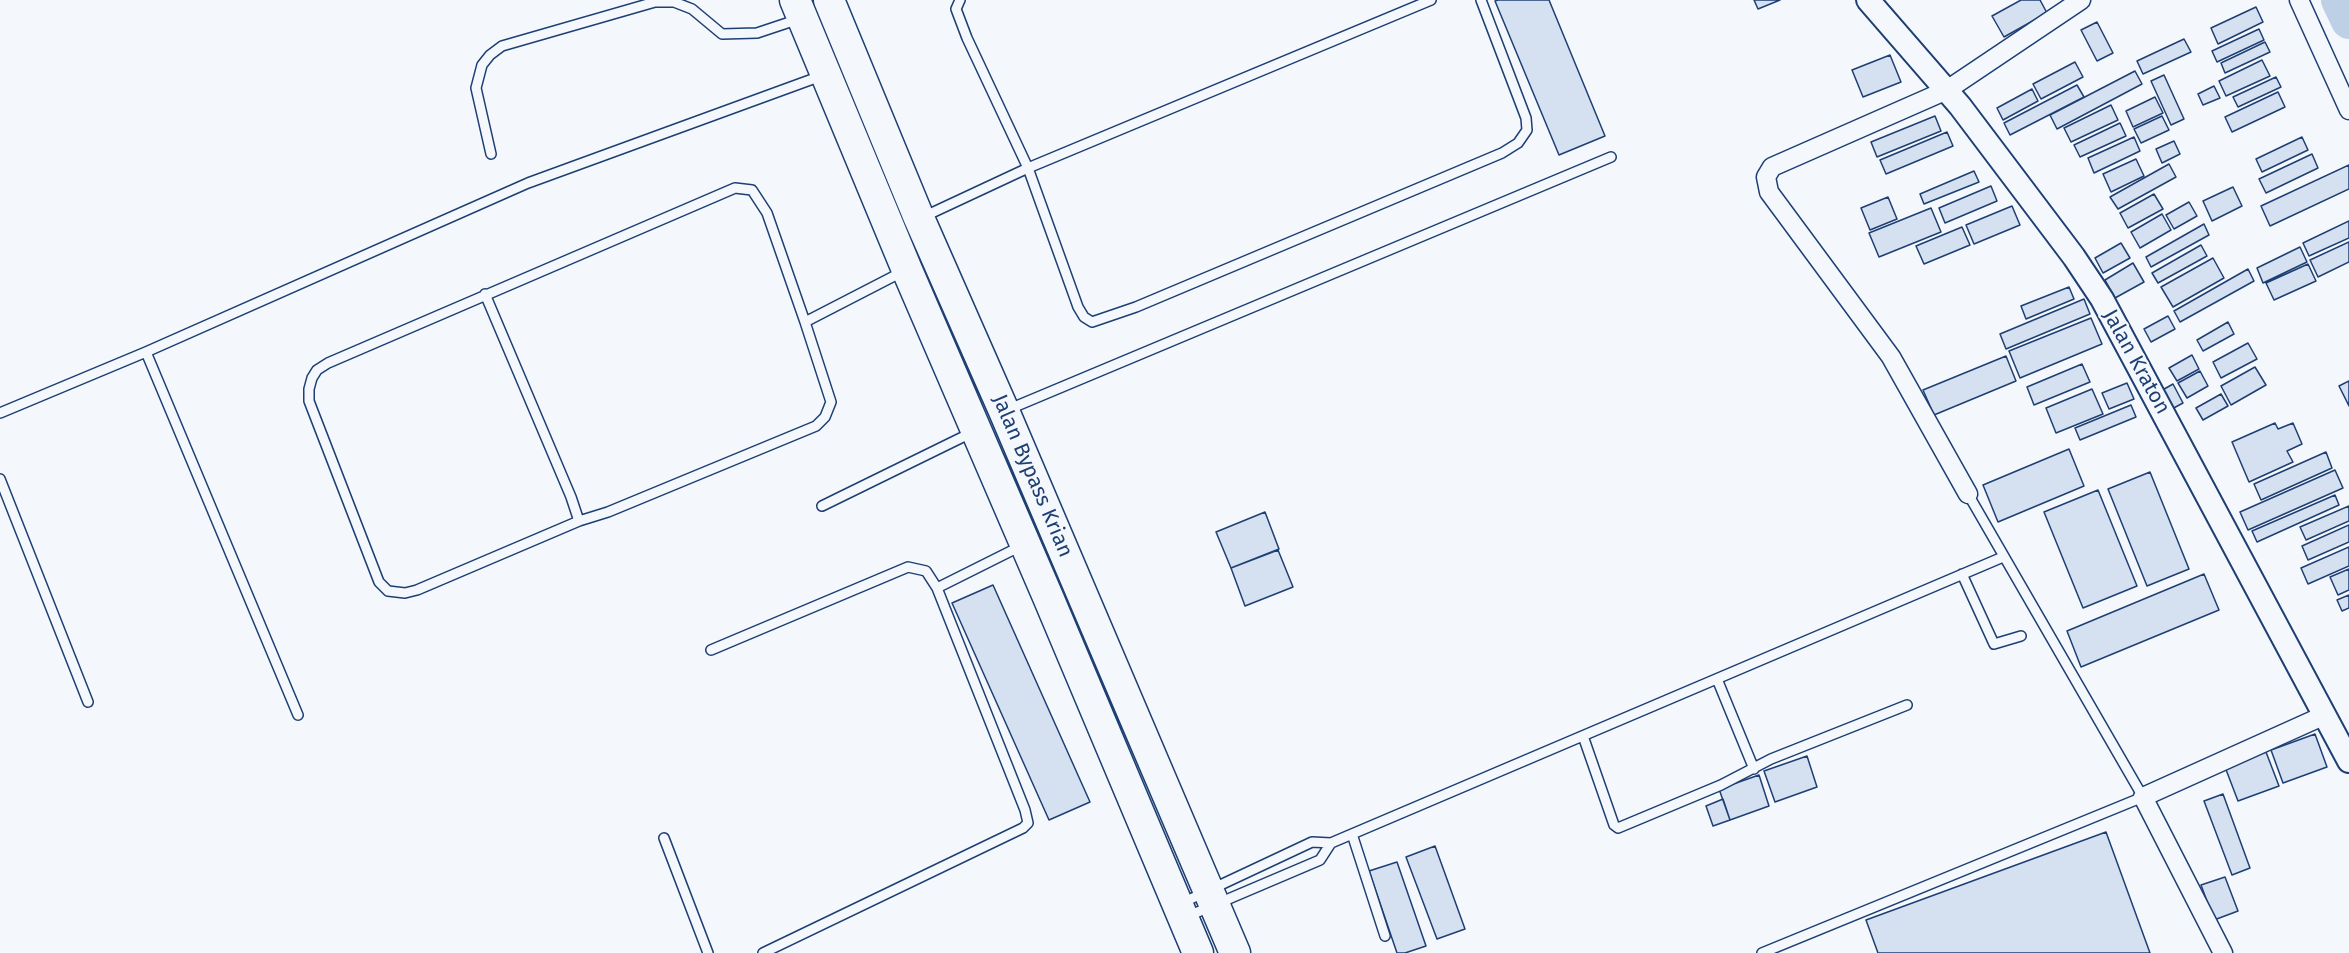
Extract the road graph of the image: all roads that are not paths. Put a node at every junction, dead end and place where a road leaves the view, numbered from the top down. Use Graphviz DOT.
graph roads {
  1 [pos="830,0"];
  2 [pos="960,0"];
  3 [pos="1431,0"];
  4 [pos="1481,0"];
  5 [pos="1868,0"];
  6 [pos="2081,0"];
  7 [pos="2299,0"];
  8 [pos="799,9"];
  9 [pos="826,74"];
  10 [pos="1947,90"];
  11 [pos="2349,110"];
  12 [pos="491,154"];
  13 [pos="1611,157"];
  14 [pos="1028,168"];
  15 [pos="919,218"];
  16 [pos="907,270"];
  17 [pos="485,294"];
  18 [pos="805,322"];
  19 [pos="146,352"];
  20 [pos="1004,411"];
  21 [pos="0,413"];
  22 [pos="976,430"];
  23 [pos="0,479"];
  24 [pos="1968,494"];
  25 [pos="822,506"];
  26 [pos="579,521"];
  27 [pos="1026,544"];
  28 [pos="2003,557"];
  29 [pos="1962,574"];
  30 [pos="938,588"];
  31 [pos="2021,636"];
  32 [pos="711,650"];
  33 [pos="1717,679"];
  34 [pos="88,702"];
  35 [pos="1907,705"];
  36 [pos="298,715"];
  37 [pos="2325,715"];
  38 [pos="1582,736"];
  39 [pos="2349,761"];
  40 [pos="1754,769"];
  41 [pos="2143,797"];
  42 [pos="1352,834"];
  43 [pos="664,838"];
  44 [pos="1331,843"];
  45 [pos="1211,898"];
  46 [pos="1180,911"];
  47 [pos="1385,936"];
  48 [pos="708,953"];
  49 [pos="764,953"];
  50 [pos="1198,953"];
  51 [pos="1234,953"];
  52 [pos="1762,953"];
  53 [pos="2223,953"];
  1 -- 15 [label="highway, Jalan Bypass Krian"];
  2 -- 14 [label="lane"];
  3 -- 14 [label="lane"];
  4 -- 14 [label="lane"];
  5 -- 10 [label="street, Jalan Kraton"];
  6 -- 10 [label="street"];
  7 -- 11 [label="street"];
  8 -- 9 [label="highway, Jalan Bypass Krian"];
  8 -- 12 [label="lane"];
  9 -- 16 [label="highway, Jalan Bypass Krian"];
  9 -- 19 [label="lane"];
  10 -- 24 [label="street"];
  10 -- 37 [label="street, Jalan Kraton"];
  13 -- 20 [label="lane"];
  14 -- 15 [label="lane"];
  15 -- 20 [label="highway, Jalan Bypass Krian"];
  16 -- 18 [label="lane"];
  16 -- 22 [label="highway, Jalan Bypass Krian"];
  17 -- 18 [label="lane"];
  17 -- 26 [label="lane"];
  17 -- 26 [label="lane"];
  18 -- 26 [label="lane"];
  19 -- 21 [label="lane"];
  19 -- 36 [label="lane"];
  20 -- 45 [label="highway, Jalan Bypass Krian"];
  22 -- 25 [label="lane"];
  22 -- 27 [label="highway, Jalan Bypass Krian"];
  23 -- 34 [label="lane"];
  24 -- 28 [label="lane"];
  27 -- 30 [label="lane"];
  27 -- 46 [label="highway, Jalan Bypass Krian"];
  28 -- 29 [label="lane"];
  28 -- 41 [label="lane"];
  29 -- 31 [label="lane"];
  29 -- 33 [label="lane"];
  30 -- 32 [label="lane"];
  30 -- 49 [label="lane"];
  33 -- 38 [label="lane"];
  33 -- 40 [label="lane"];
  35 -- 40 [label="lane"];
  37 -- 39 [label="street, Jalan Kraton"];
  37 -- 41 [label="street"];
  38 -- 40 [label="lane"];
  38 -- 42 [label="lane"];
  41 -- 52 [label="lane"];
  41 -- 53 [label="street"];
  42 -- 44 [label="lane"];
  42 -- 47 [label="lane"];
  43 -- 48 [label="lane"];
  44 -- 45 [label="lane"];
  44 -- 45 [label="lane"];
  45 -- 46 [label="lane"];
  45 -- 46 [label="lane"];
  45 -- 51 [label="highway, Jalan Bypass Krian"];
  46 -- 50 [label="highway, Jalan Bypass Krian"];
}
